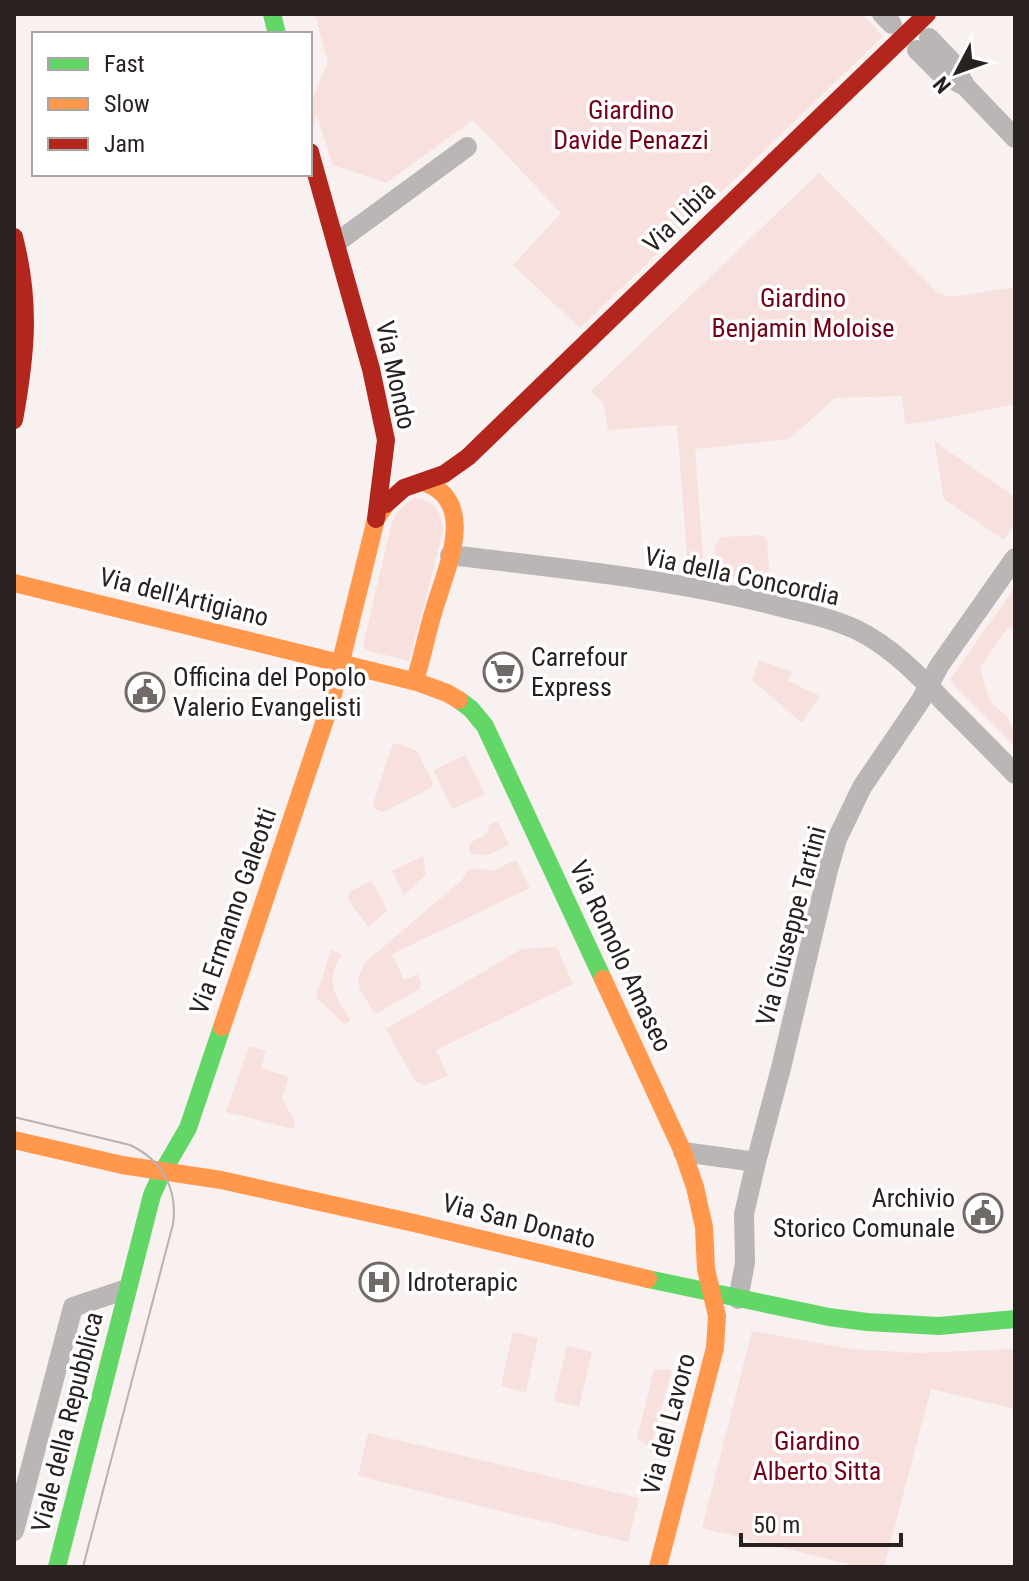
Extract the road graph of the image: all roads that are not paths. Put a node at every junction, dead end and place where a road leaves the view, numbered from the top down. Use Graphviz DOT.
graph roads {
  1 [pos="927,14"];
  2 [pos="923,44"];
  3 [pos="1015,138"];
  4 [pos="467,147"];
  5 [pos="312,159"];
  6 [pos="14,237"];
  7 [pos="336,243"];
  8 [pos="14,420"];
  9 [pos="468,457"];
  10 [pos="423,482"];
  11 [pos="453,508"];
  12 [pos="376,519"];
  13 [pos="450,555"];
  14 [pos="1015,558"];
  15 [pos="14,583"];
  16 [pos="341,662"];
  17 [pos="417,682"];
  18 [pos="928,685"];
  19 [pos="1015,774"];
  20 [pos="14,1140"];
  21 [pos="683,1152"];
  22 [pos="756,1162"];
  23 [pos="163,1171"];
  24 [pos="127,1289"];
  25 [pos="713,1294"];
  26 [pos="738,1299"];
  27 [pos="1015,1319"];
  28 [pos="14,1531"];
  29 [pos="57,1567"];
  30 [pos="658,1567"];
  1 -- 9 [label="main road, Via Libia, bridge"];
  2 -- 3 [label="street"];
  4 -- 7 [label="street"];
  5 -- 7 [label="main road, Via Mondo"];
  6 -- 8 [label="main road"];
  7 -- 12 [label="main road, Via Mondo"];
  9 -- 10 [label="main road, Via Libia"];
  9 -- 11 [label="main road, Via Libia"];
  10 -- 11 [label="main road"];
  10 -- 12 [label="main road, Via Libia"];
  11 -- 13 [label="main road, Via Libia"];
  12 -- 16 [label="main road, Via Mondo"];
  13 -- 17 [label="main road, Via Libia"];
  13 -- 18 [label="street, Via della Concordia"];
  14 -- 18 [label="street, Via Giuseppe Tartini"];
  15 -- 16 [label="main road, Via dell'Artigiano"];
  16 -- 17 [label="main road, Via dell'Artigiano"];
  16 -- 23 [label="main road, Via Ermanno Galeotti"];
  17 -- 21 [label="main road, Via Romolo Amaseo"];
  18 -- 19 [label="street, Via della Concordia"];
  18 -- 22 [label="street, Via Giuseppe Tartini"];
  20 -- 23 [label="main road, Via San Donato"];
  21 -- 22 [label="street"];
  21 -- 25 [label="main road, Via Romolo Amaseo"];
  22 -- 26 [label="street, Via Giuseppe Tartini"];
  23 -- 24 [label="main road, Viale della Repubblica"];
  23 -- 25 [label="main road, Via San Donato"];
  24 -- 28 [label="street, Viale della Repubblica"];
  24 -- 29 [label="main road, Viale della Repubblica"];
  25 -- 26 [label="main road, Via San Donato"];
  25 -- 30 [label="main road, Via del Lavoro"];
  26 -- 27 [label="main road, Via San Donato"];
}
